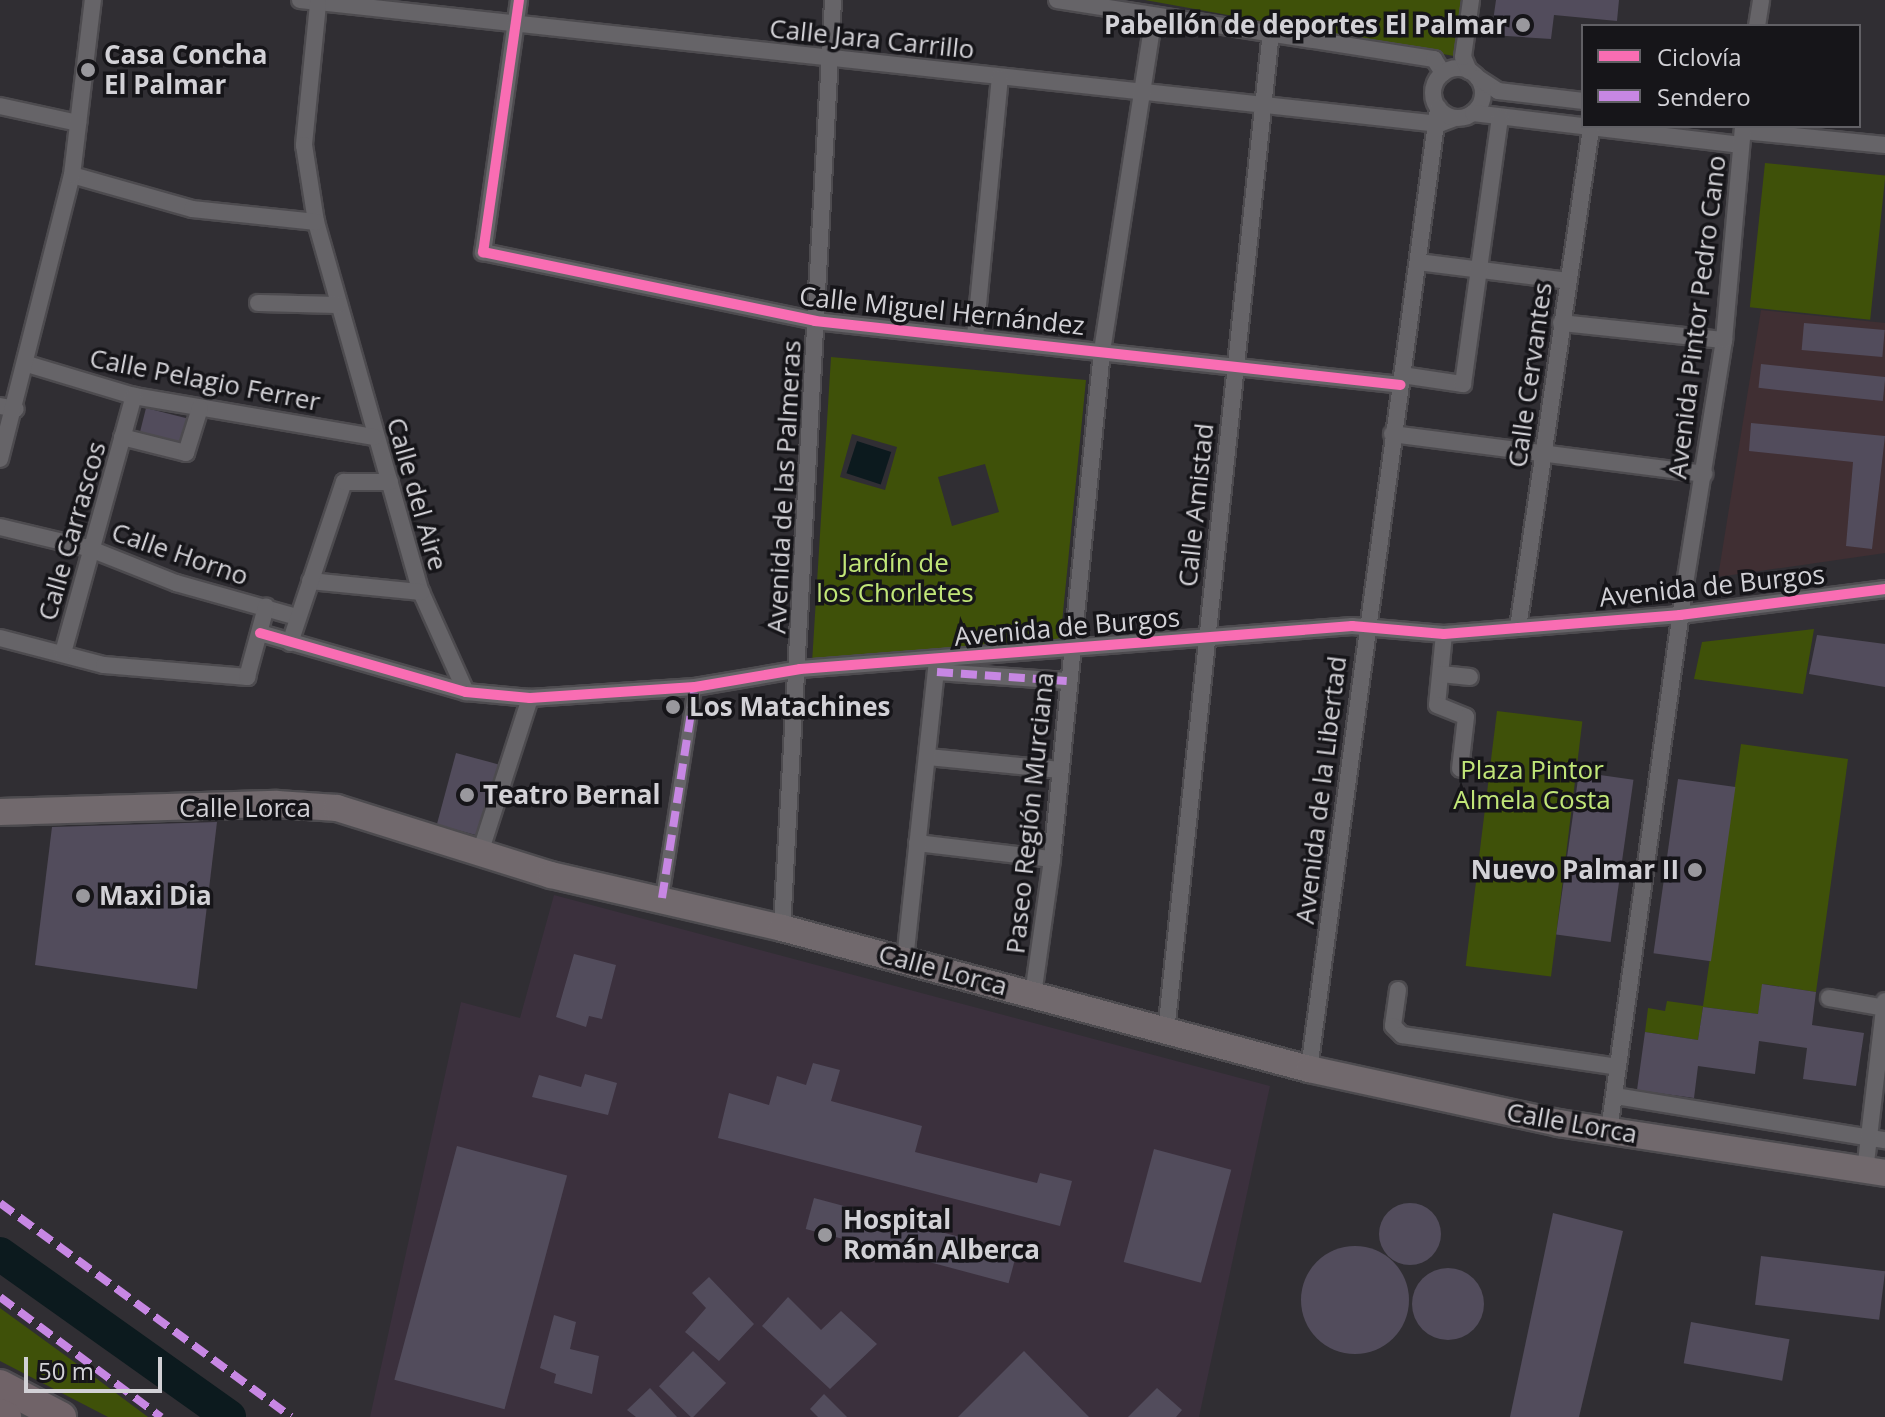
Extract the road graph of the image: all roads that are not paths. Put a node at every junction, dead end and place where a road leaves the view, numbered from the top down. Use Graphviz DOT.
graph roads {
  1 [pos="93,0"];
  2 [pos="300,0"];
  3 [pos="519,0"];
  4 [pos="833,0"];
  5 [pos="1057,0"];
  6 [pos="1471,0"];
  7 [pos="1761,0"];
  8 [pos="318,4"];
  9 [pos="1154,17"];
  10 [pos="516,24"];
  11 [pos="1757,24"];
  12 [pos="1271,32"];
  13 [pos="830,59"];
  14 [pos="1461,70"];
  15 [pos="1000,78"];
  16 [pos="1140,91"];
  17 [pos="1581,101"];
  18 [pos="1264,102"];
  19 [pos="0,106"];
  20 [pos="1473,113"];
  21 [pos="1438,116"];
  22 [pos="1500,118"];
  23 [pos="78,123"];
  24 [pos="1581,128"];
  25 [pos="1583,128"];
  26 [pos="1591,129"];
  27 [pos="1742,134"];
  28 [pos="1885,145"];
  29 [pos="72,175"];
  30 [pos="316,222"];
  31 [pos="1418,262"];
  32 [pos="1478,270"];
  33 [pos="1568,281"];
  34 [pos="258,303"];
  35 [pos="338,305"];
  36 [pos="815,321"];
  37 [pos="1561,323"];
  38 [pos="975,336"];
  39 [pos="1724,340"];
  40 [pos="1102,351"];
  41 [pos="27,364"];
  42 [pos="1235,365"];
  43 [pos="1402,380"];
  44 [pos="134,396"];
  45 [pos="8,407"];
  46 [pos="200,408"];
  47 [pos="1392,434"];
  48 [pos="122,437"];
  49 [pos="375,437"];
  50 [pos="1543,452"];
  51 [pos="0,459"];
  52 [pos="1704,474"];
  53 [pos="390,482"];
  54 [pos="0,527"];
  55 [pos="88,548"];
  56 [pos="310,581"];
  57 [pos="1885,589"];
  58 [pos="421,592"];
  59 [pos="266,607"];
  60 [pos="1680,615"];
  61 [pos="297,617"];
  62 [pos="1518,628"];
  63 [pos="1365,629"];
  64 [pos="260,633"];
  65 [pos="1444,634"];
  66 [pos="0,638"];
  67 [pos="1206,638"];
  68 [pos="290,643"];
  69 [pos="1070,648"];
  70 [pos="63,653"];
  71 [pos="937,666"];
  72 [pos="800,669"];
  73 [pos="1441,674"];
  74 [pos="1470,677"];
  75 [pos="1067,681"];
  76 [pos="695,687"];
  77 [pos="466,692"];
  78 [pos="530,698"];
  79 [pos="928,757"];
  80 [pos="1460,769"];
  81 [pos="1060,770"];
  82 [pos="0,812"];
  83 [pos="917,843"];
  84 [pos="480,853"];
  85 [pos="1052,859"];
  86 [pos="662,898"];
  87 [pos="782,928"];
  88 [pos="905,960"];
  89 [pos="1398,990"];
  90 [pos="1033,995"];
  91 [pos="1829,998"];
  92 [pos="1885,1006"];
  93 [pos="1166,1032"];
  94 [pos="1618,1067"];
  95 [pos="1309,1069"];
  96 [pos="1615,1096"];
  97 [pos="1609,1131"];
  98 [pos="1877,1140"];
  99 [pos="1875,1172"];
  100 [pos="0,1385"];
  101 [pos="0,1414"];
  102 [pos="6,1417"];
  103 [pos="61,1417"];
  1 -- 23 [label="street"];
  2 -- 8 [label="street, Calle Jara Carrillo"];
  3 -- 10 [label="street"];
  4 -- 13 [label="street, Avenida de las Palmeras"];
  5 -- 9 [label="street"];
  6 -- 14 [label="street"];
  7 -- 11 [label="street"];
  8 -- 10 [label="street, Calle Jara Carrillo"];
  8 -- 30 [label="street, Calle del Aire"];
  9 -- 12 [label="street"];
  9 -- 16 [label="street, Paseo Región Murciana"];
  10 -- 13 [label="street, Calle Jara Carrillo"];
  10 -- 36 [label="street, Calle Miguel Hernández"];
  12 -- 14 [label="street"];
  12 -- 18 [label="street, Calle Amistad"];
  13 -- 15 [label="street, Calle Jara Carrillo"];
  13 -- 36 [label="street, Avenida de las Palmeras"];
  14 -- 17 [label="street"];
  14 -- 20 [label="street"];
  14 -- 21 [label="street"];
  15 -- 16 [label="street, Calle Jara Carrillo"];
  15 -- 38 [label="street"];
  16 -- 18 [label="street, Calle Jara Carrillo"];
  16 -- 40 [label="street, Paseo Región Murciana"];
  18 -- 21 [label="street, Calle Jara Carrillo"];
  18 -- 42 [label="street, Calle Amistad"];
  19 -- 23 [label="street"];
  20 -- 21 [label="street"];
  20 -- 22 [label="street"];
  21 -- 31 [label="street, Avenida de la Libertad"];
  22 -- 24 [label="street"];
  22 -- 32 [label="street"];
  23 -- 29 [label="street"];
  25 -- 26 [label="street"];
  26 -- 27 [label="street"];
  26 -- 33 [label="street, Calle Cervantes"];
  27 -- 28 [label="street"];
  27 -- 39 [label="street, Avenida Pintor Pedro Cano"];
  29 -- 30 [label="street"];
  29 -- 41 [label="street"];
  30 -- 35 [label="street, Calle del Aire"];
  31 -- 32 [label="street"];
  31 -- 43 [label="street, Avenida de la Libertad"];
  32 -- 33 [label="street"];
  32 -- 43 [label="street"];
  33 -- 37 [label="street, Calle Cervantes"];
  34 -- 35 [label="street"];
  35 -- 49 [label="street, Calle del Aire"];
  36 -- 38 [label="street, Calle Miguel Hernández"];
  36 -- 72 [label="street, Avenida de las Palmeras"];
  37 -- 39 [label="street"];
  37 -- 50 [label="street, Calle Cervantes"];
  38 -- 40 [label="street, Calle Miguel Hernández"];
  39 -- 52 [label="street, Avenida Pintor Pedro Cano"];
  40 -- 42 [label="street, Calle Miguel Hernández"];
  40 -- 69 [label="street, Paseo Región Murciana"];
  41 -- 44 [label="street, Calle Pelagio Ferrer"];
  41 -- 45 [label="street"];
  42 -- 43 [label="street, Calle Miguel Hernández"];
  42 -- 67 [label="street, Calle Amistad"];
  43 -- 47 [label="street, Avenida de la Libertad"];
  44 -- 46 [label="street, Calle Pelagio Ferrer"];
  44 -- 48 [label="street"];
  45 -- 51 [label="street"];
  46 -- 48 [label="street, Calle Carrascos"];
  46 -- 49 [label="street, Calle Pelagio Ferrer"];
  47 -- 50 [label="street"];
  47 -- 63 [label="street, Avenida de la Libertad"];
  48 -- 55 [label="street, Calle Carrascos"];
  49 -- 53 [label="street, Calle del Aire"];
  50 -- 52 [label="street"];
  50 -- 62 [label="street, Calle Cervantes"];
  52 -- 60 [label="street, Avenida Pintor Pedro Cano"];
  53 -- 56 [label="street"];
  53 -- 58 [label="street, Calle del Aire"];
  54 -- 55 [label="street, Calle Horno"];
  55 -- 59 [label="street, Calle Horno"];
  55 -- 70 [label="street, Calle Carrascos"];
  56 -- 58 [label="street"];
  56 -- 61 [label="street"];
  57 -- 60 [label="street, Avenida de Burgos"];
  58 -- 77 [label="street, Calle del Aire"];
  59 -- 61 [label="street, Calle Horno"];
  59 -- 64 [label="street"];
  60 -- 62 [label="street, Avenida de Burgos"];
  60 -- 94 [label="street, Avenida Pintor Pedro Cano"];
  61 -- 68 [label="street"];
  62 -- 65 [label="street, Avenida de Burgos"];
  63 -- 65 [label="street, Avenida de Burgos"];
  63 -- 67 [label="street, Avenida de Burgos"];
  63 -- 95 [label="street, Avenida de la Libertad"];
  64 -- 68 [label="street, Avenida de Burgos"];
  64 -- 70 [label="street"];
  65 -- 73 [label="street"];
  66 -- 70 [label="street"];
  67 -- 69 [label="street, Avenida de Burgos"];
  67 -- 93 [label="street, Calle Amistad"];
  68 -- 77 [label="street, Avenida de Burgos"];
  69 -- 71 [label="street, Avenida de Burgos"];
  69 -- 75 [label="street, Paseo Región Murciana"];
  71 -- 72 [label="street, Avenida de Burgos"];
  71 -- 75 [label="street"];
  71 -- 79 [label="street"];
  72 -- 76 [label="street, Avenida de Burgos"];
  72 -- 87 [label="street, Avenida de las Palmeras"];
  73 -- 74 [label="street"];
  73 -- 80 [label="street"];
  75 -- 81 [label="street, Paseo Región Murciana"];
  76 -- 78 [label="street, Avenida de Burgos"];
  76 -- 86 [label="street"];
  77 -- 78 [label="street, Avenida de Burgos"];
  78 -- 84 [label="street"];
  79 -- 81 [label="street"];
  79 -- 83 [label="street"];
  81 -- 85 [label="street, Paseo Región Murciana"];
  82 -- 84 [label="main road, Calle Lorca"];
  83 -- 85 [label="street"];
  83 -- 88 [label="street"];
  84 -- 86 [label="main road, Calle Lorca"];
  85 -- 90 [label="street, Paseo Región Murciana"];
  86 -- 87 [label="main road, Calle Lorca"];
  87 -- 88 [label="main road, Calle Lorca"];
  88 -- 90 [label="main road, Calle Lorca"];
  89 -- 94 [label="street"];
  90 -- 93 [label="main road, Calle Lorca"];
  91 -- 92 [label="street"];
  92 -- 98 [label="street"];
  93 -- 95 [label="main road, Calle Lorca"];
  94 -- 96 [label="street, Avenida Pintor Pedro Cano"];
  95 -- 97 [label="main road, Calle Lorca"];
  96 -- 97 [label="street, Avenida Pintor Pedro Cano"];
  96 -- 98 [label="street, Calle Lorca"];
  97 -- 99 [label="main road, Calle Lorca"];
  98 -- 99 [label="street"];
  100 -- 103 [label="highway"];
  101 -- 102 [label="highway"];
}
